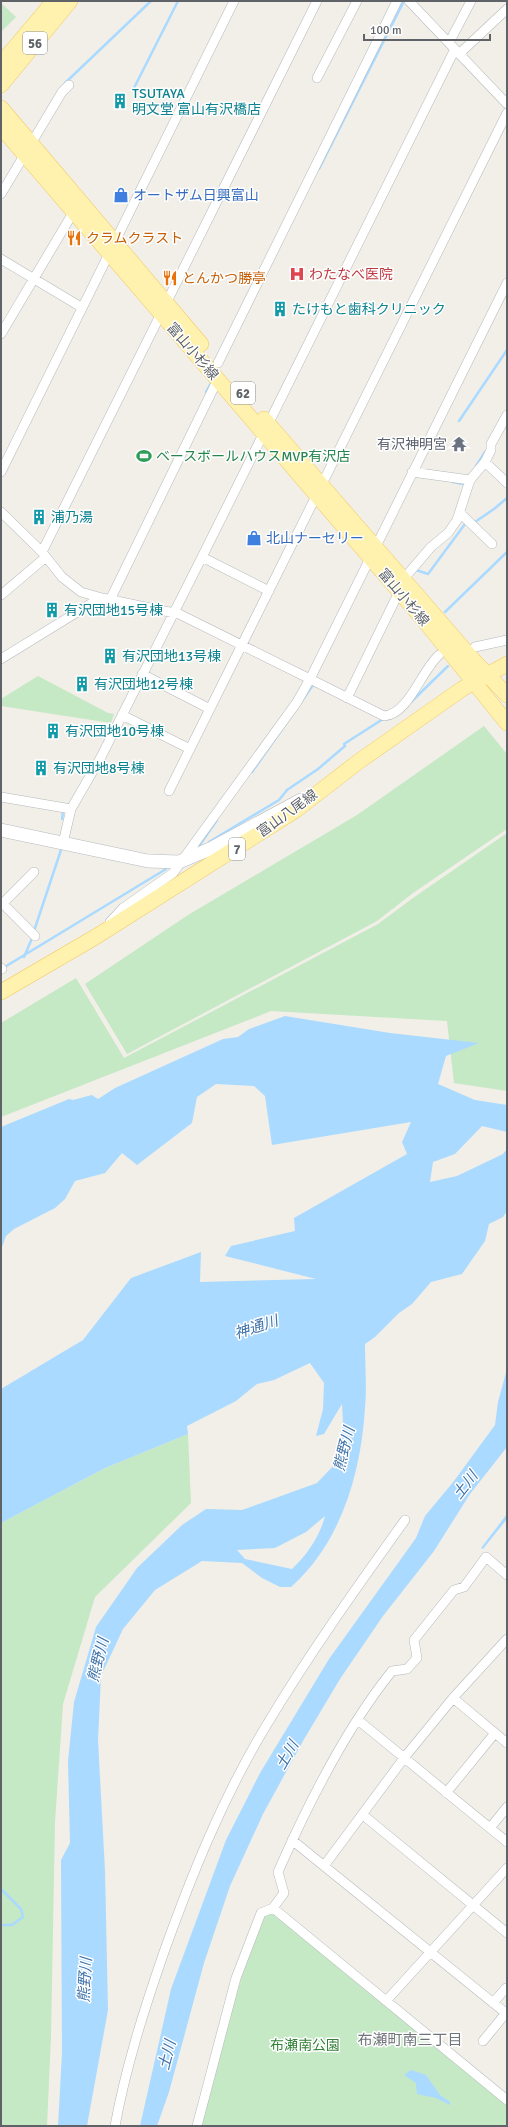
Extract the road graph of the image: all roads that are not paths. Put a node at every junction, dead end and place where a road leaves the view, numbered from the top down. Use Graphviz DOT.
graph roads {
  1 [pos="54,1"];
  2 [pos="70,1"];
  3 [pos="234,1"];
  4 [pos="317,1"];
  5 [pos="357,1"];
  6 [pos="397,1"];
  7 [pos="409,1"];
  8 [pos="472,1"];
  9 [pos="507,9"];
  10 [pos="454,49"];
  11 [pos="1,64"];
  12 [pos="317,78"];
  13 [pos="1,85"];
  14 [pos="69,86"];
  15 [pos="507,104"];
  16 [pos="1,108"];
  17 [pos="507,113"];
  18 [pos="1,127"];
  19 [pos="28,149"];
  20 [pos="1,194"];
  21 [pos="74,211"];
  22 [pos="112,246"];
  23 [pos="1,259"];
  24 [pos="34,279"];
  25 [pos="507,283"];
  26 [pos="81,307"];
  27 [pos="164,309"];
  28 [pos="1,334"];
  29 [pos="218,363"];
  30 [pos="218,379"];
  31 [pos="507,416"];
  32 [pos="265,429"];
  33 [pos="485,462"];
  34 [pos="1,472"];
  35 [pos="412,472"];
  36 [pos="470,480"];
  37 [pos="507,483"];
  38 [pos="320,490"];
  39 [pos="1,512"];
  40 [pos="460,513"];
  41 [pos="492,544"];
  42 [pos="372,552"];
  43 [pos="44,554"];
  44 [pos="202,557"];
  45 [pos="407,575"];
  46 [pos="269,591"];
  47 [pos="1,595"];
  48 [pos="100,598"];
  49 [pos="396,598"];
  50 [pos="110,600"];
  51 [pos="173,614"];
  52 [pos="507,640"];
  53 [pos="242,646"];
  54 [pos="475,648"];
  55 [pos="439,655"];
  56 [pos="1,659"];
  57 [pos="507,664"];
  58 [pos="142,674"];
  59 [pos="310,679"];
  60 [pos="474,682"];
  61 [pos="498,684"];
  62 [pos="347,698"];
  63 [pos="210,709"];
  64 [pos="122,715"];
  65 [pos="507,723"];
  66 [pos="190,749"];
  67 [pos="323,788"];
  68 [pos="169,791"];
  69 [pos="1,797"];
  70 [pos="71,809"];
  71 [pos="1,830"];
  72 [pos="63,843"];
  73 [pos="179,862"];
  74 [pos="34,872"];
  75 [pos="2,903"];
  76 [pos="35,936"];
  77 [pos="97,936"];
  78 [pos="1,992"];
  79 [pos="405,1520"];
  80 [pos="507,1575"];
  81 [pos="505,1645"];
  82 [pos="453,1698"];
  83 [pos="358,1720"];
  84 [pos="507,1730"];
  85 [pos="501,1738"];
  86 [pos="404,1758"];
  87 [pos="446,1793"];
  88 [pos="507,1807"];
  89 [pos="362,1815"];
  90 [pos="490,1828"];
  91 [pos="292,1840"];
  92 [pos="507,1842"];
  93 [pos="324,1866"];
  94 [pos="507,1868"];
  95 [pos="474,1905"];
  96 [pos="273,1908"];
  97 [pos="507,1933"];
  98 [pos="430,1952"];
  99 [pos="506,1988"];
  100 [pos="386,2001"];
  101 [pos="493,2003"];
  102 [pos="506,2014"];
  103 [pos="483,2041"];
  104 [pos="507,2100"];
  105 [pos="115,2126"];
  106 [pos="197,2126"];
  1 -- 11 [label="main road, 56"];
  2 -- 13 [label="main road, 56"];
  3 -- 22 [label="street"];
  4 -- 27 [label="street"];
  5 -- 12 [label="street"];
  6 -- 29 [label="street"];
  7 -- 10 [label="street"];
  8 -- 10 [label="street"];
  9 -- 10 [label="street"];
  10 -- 15 [label="street"];
  10 -- 32 [label="street"];
  14 -- 19 [label="street"];
  16 -- 19 [label="main road, 富山小杉線 / 62"];
  17 -- 38 [label="street"];
  18 -- 19 [label="main road, 富山小杉線 / 62"];
  19 -- 20 [label="street"];
  19 -- 21 [label="main road, 富山小杉線 / 62"];
  19 -- 22 [label="main road, 富山小杉線 / 62"];
  21 -- 22 [label="main road, 富山小杉線 / 62"];
  21 -- 24 [label="street"];
  22 -- 26 [label="street"];
  22 -- 27 [label="main road, 富山小杉線 / 62"];
  23 -- 24 [label="street"];
  24 -- 26 [label="street"];
  24 -- 28 [label="street"];
  25 -- 35 [label="street"];
  26 -- 34 [label="street"];
  27 -- 29 [label="main road, 富山小杉線 / 62"];
  27 -- 30 [label="main road, 富山小杉線 / 62"];
  27 -- 43 [label="street"];
  29 -- 32 [label="main road, 富山小杉線 / 62"];
  30 -- 32 [label="main road, 富山小杉線 / 62"];
  30 -- 50 [label="street"];
  31 -- 33 [label="street"];
  32 -- 38 [label="main road, 富山小杉線 / 62"];
  32 -- 44 [label="street"];
  33 -- 36 [label="street"];
  33 -- 37 [label="street"];
  35 -- 36 [label="street"];
  35 -- 42 [label="street"];
  36 -- 40 [label="street"];
  38 -- 42 [label="main road, 富山小杉線 / 62"];
  38 -- 46 [label="street"];
  39 -- 43 [label="street"];
  40 -- 41 [label="street"];
  40 -- 45 [label="street"];
  42 -- 59 [label="street"];
  42 -- 60 [label="main road, 富山小杉線 / 62"];
  42 -- 61 [label="main road, 富山小杉線 / 62"];
  43 -- 47 [label="street"];
  43 -- 48 [label="street"];
  44 -- 46 [label="street"];
  44 -- 51 [label="street"];
  46 -- 53 [label="street"];
  48 -- 50 [label="street"];
  48 -- 56 [label="street"];
  49 -- 62 [label="street"];
  50 -- 51 [label="street"];
  51 -- 53 [label="street"];
  51 -- 58 [label="street"];
  52 -- 54 [label="street"];
  53 -- 59 [label="street"];
  53 -- 63 [label="street"];
  55 -- 62 [label="street"];
  57 -- 61 [label="main road, 富山八尾線 / 7"];
  58 -- 63 [label="street"];
  58 -- 64 [label="street"];
  59 -- 62 [label="street"];
  59 -- 73 [label="street"];
  60 -- 61 [label="main road, 富山八尾線 / 7"];
  60 -- 65 [label="main road, 富山小杉線 / 62"];
  60 -- 67 [label="main road, 富山八尾線 / 7"];
  63 -- 66 [label="street"];
  64 -- 66 [label="street"];
  64 -- 70 [label="street"];
  66 -- 68 [label="street"];
  67 -- 73 [label="street"];
  67 -- 77 [label="main road, 富山八尾線 / 7"];
  69 -- 70 [label="street"];
  70 -- 72 [label="street"];
  71 -- 72 [label="street"];
  72 -- 73 [label="street"];
  73 -- 77 [label="street"];
  74 -- 75 [label="street"];
  75 -- 76 [label="street"];
  77 -- 78 [label="main road, 富山八尾線 / 7"];
  79 -- 105 [label="street"];
  80 -- 83 [label="street"];
  81 -- 82 [label="street"];
  82 -- 85 [label="street"];
  82 -- 86 [label="street"];
  83 -- 86 [label="street"];
  83 -- 91 [label="street"];
  84 -- 85 [label="street"];
  85 -- 87 [label="street"];
  86 -- 87 [label="street"];
  86 -- 89 [label="street"];
  87 -- 90 [label="street"];
  88 -- 90 [label="street"];
  89 -- 93 [label="street"];
  89 -- 95 [label="street"];
  90 -- 92 [label="street"];
  91 -- 93 [label="street"];
  91 -- 96 [label="street"];
  93 -- 98 [label="street"];
  94 -- 95 [label="street"];
  95 -- 97 [label="street"];
  95 -- 98 [label="street"];
  96 -- 100 [label="street"];
  96 -- 106 [label="street"];
  98 -- 100 [label="street"];
  98 -- 101 [label="street"];
  99 -- 101 [label="street"];
  100 -- 104 [label="street"];
  101 -- 102 [label="street"];
  102 -- 103 [label="street"];
}
